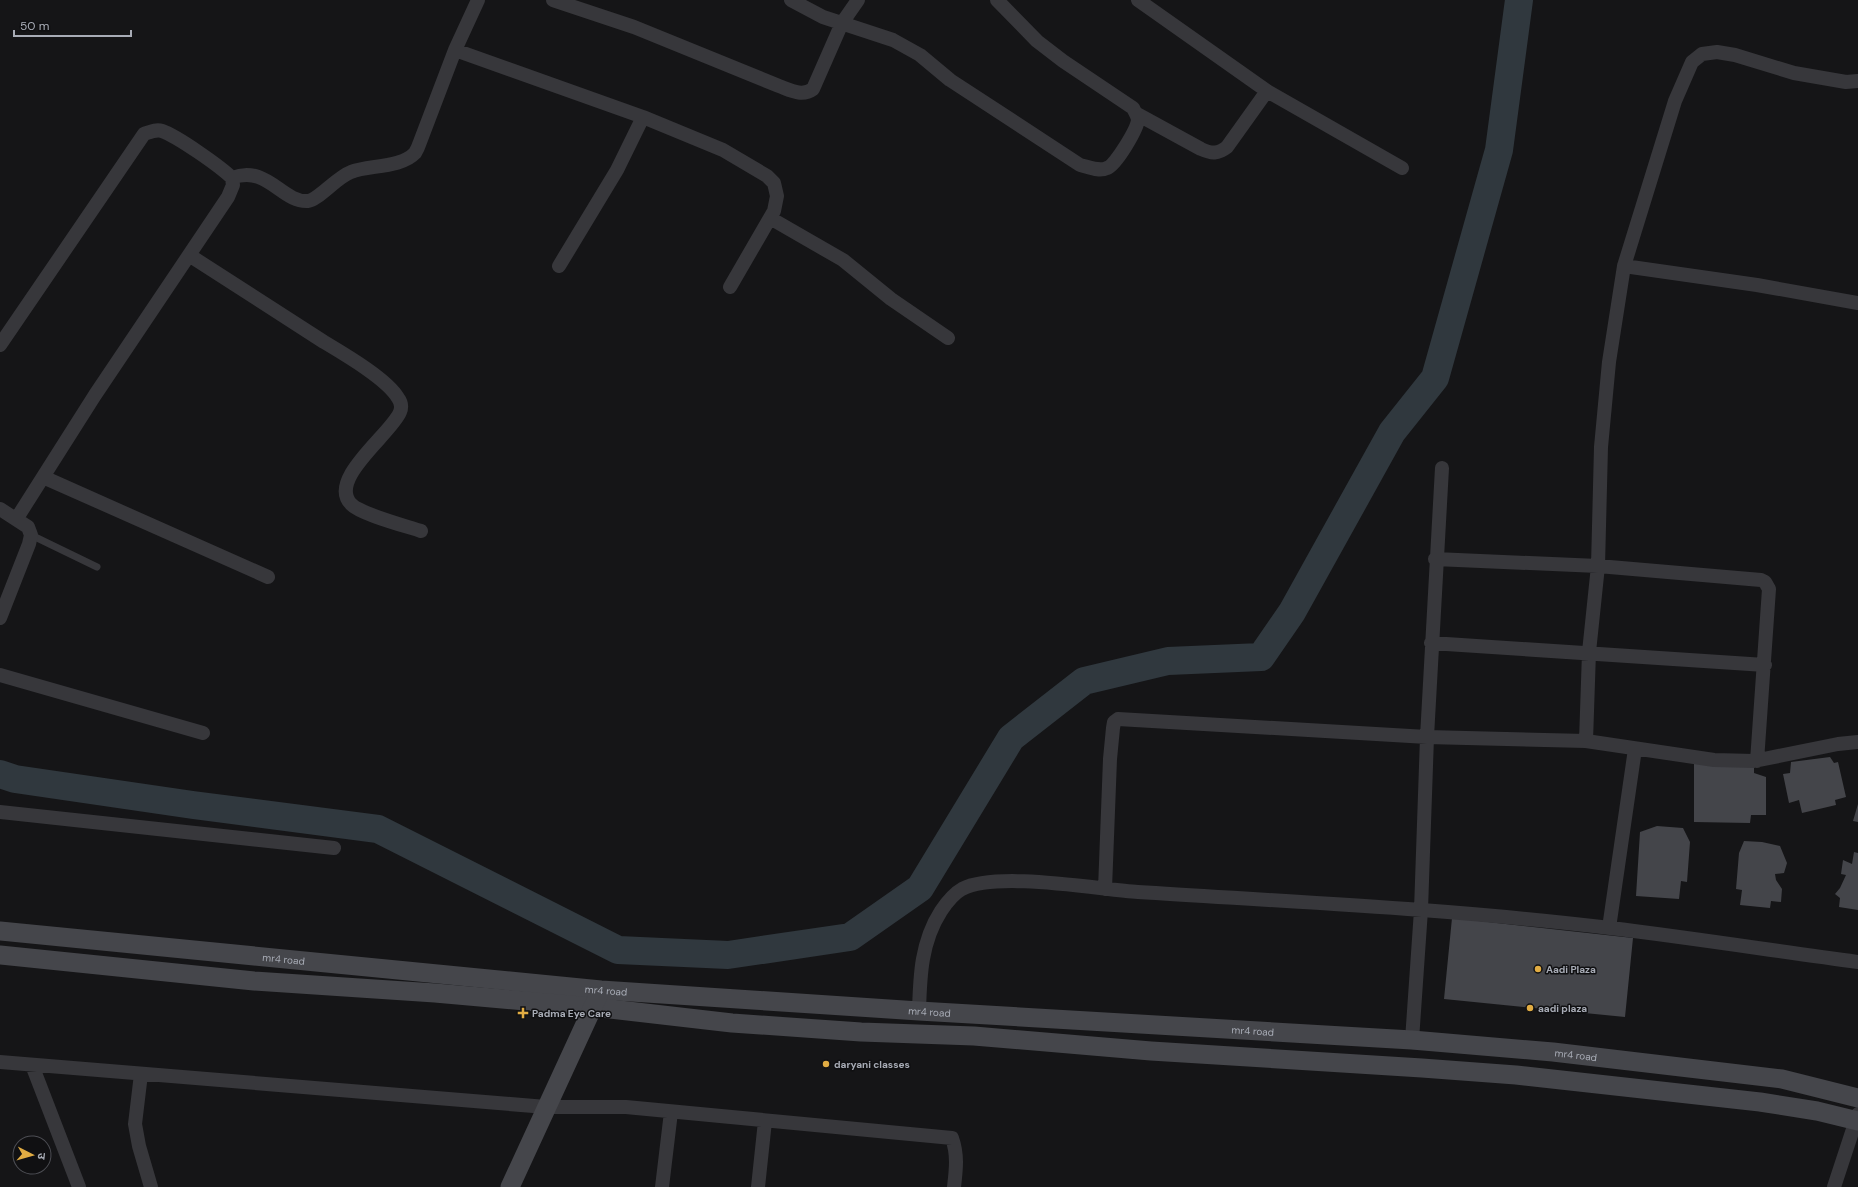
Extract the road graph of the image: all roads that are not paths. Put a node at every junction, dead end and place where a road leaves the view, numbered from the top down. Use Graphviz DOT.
graph roads {
  1 [pos="478,0"];
  2 [pos="553,0"];
  3 [pos="791,0"];
  4 [pos="858,0"];
  5 [pos="998,0"];
  6 [pos="1138,0"];
  7 [pos="842,23"];
  8 [pos="455,50"];
  9 [pos="1858,81"];
  10 [pos="1266,91"];
  11 [pos="1137,114"];
  12 [pos="643,117"];
  13 [pos="1402,168"];
  14 [pos="232,178"];
  15 [pos="770,218"];
  16 [pos="189,255"];
  17 [pos="559,266"];
  18 [pos="1624,266"];
  19 [pos="730,287"];
  20 [pos="1858,302"];
  21 [pos="948,338"];
  22 [pos="0,345"];
  23 [pos="1442,468"];
  24 [pos="43,477"];
  25 [pos="0,509"];
  26 [pos="17,518"];
  27 [pos="421,531"];
  28 [pos="31,535"];
  29 [pos="1435,559"];
  30 [pos="1598,566"];
  31 [pos="97,567"];
  32 [pos="268,577"];
  33 [pos="0,618"];
  34 [pos="1431,643"];
  35 [pos="1589,652"];
  36 [pos="1765,664"];
  37 [pos="0,675"];
  38 [pos="203,733"];
  39 [pos="1427,737"];
  40 [pos="1586,741"];
  41 [pos="1858,742"];
  42 [pos="1635,749"];
  43 [pos="1757,761"];
  44 [pos="0,812"];
  45 [pos="334,848"];
  46 [pos="1105,889"];
  47 [pos="1421,910"];
  48 [pos="1609,928"];
  49 [pos="0,930"];
  50 [pos="0,955"];
  51 [pos="1858,962"];
  52 [pos="601,990"];
  53 [pos="593,1007"];
  54 [pos="919,1011"];
  55 [pos="1412,1040"];
  56 [pos="0,1062"];
  57 [pos="32,1065"];
  58 [pos="141,1074"];
  59 [pos="1858,1098"];
  60 [pos="546,1107"];
  61 [pos="671,1112"];
  62 [pos="1857,1119"];
  63 [pos="765,1121"];
  64 [pos="79,1187"];
  65 [pos="151,1187"];
  66 [pos="510,1187"];
  67 [pos="662,1187"];
  68 [pos="758,1187"];
  69 [pos="954,1187"];
  70 [pos="1834,1187"];
  1 -- 8 [label="street"];
  2 -- 7 [label="street"];
  3 -- 7 [label="street"];
  4 -- 7 [label="street"];
  5 -- 11 [label="street"];
  6 -- 10 [label="street"];
  7 -- 11 [label="street"];
  8 -- 12 [label="street"];
  8 -- 14 [label="street"];
  9 -- 18 [label="street"];
  10 -- 11 [label="street"];
  10 -- 13 [label="street"];
  12 -- 15 [label="street"];
  12 -- 17 [label="street"];
  14 -- 16 [label="street"];
  14 -- 22 [label="street"];
  15 -- 19 [label="street"];
  15 -- 21 [label="street"];
  16 -- 24 [label="street"];
  16 -- 27 [label="street"];
  18 -- 20 [label="street"];
  18 -- 30 [label="street"];
  23 -- 29 [label="street"];
  24 -- 26 [label="street"];
  24 -- 32 [label="street"];
  25 -- 26 [label="street"];
  26 -- 28 [label="street"];
  28 -- 31 [label="lane"];
  28 -- 33 [label="street"];
  29 -- 30 [label="street"];
  29 -- 34 [label="street"];
  30 -- 35 [label="street"];
  30 -- 36 [label="street"];
  34 -- 35 [label="street"];
  34 -- 39 [label="street"];
  35 -- 36 [label="street"];
  35 -- 40 [label="street"];
  36 -- 43 [label="street"];
  37 -- 38 [label="street"];
  39 -- 40 [label="street"];
  39 -- 46 [label="street"];
  39 -- 47 [label="street"];
  40 -- 42 [label="street"];
  41 -- 43 [label="street"];
  42 -- 43 [label="street"];
  42 -- 48 [label="street"];
  44 -- 45 [label="street"];
  46 -- 47 [label="street"];
  46 -- 54 [label="street"];
  47 -- 48 [label="street"];
  47 -- 55 [label="street"];
  48 -- 51 [label="street"];
  49 -- 52 [label="street, mr4 road"];
  50 -- 53 [label="street, mr4 road"];
  52 -- 53 [label="street"];
  52 -- 54 [label="street, mr4 road"];
  53 -- 60 [label="street"];
  53 -- 62 [label="street, mr4 road"];
  54 -- 55 [label="street, mr4 road"];
  55 -- 59 [label="street, mr4 road"];
  56 -- 57 [label="street"];
  57 -- 58 [label="street"];
  57 -- 64 [label="street"];
  58 -- 60 [label="street"];
  58 -- 65 [label="street"];
  60 -- 61 [label="street"];
  60 -- 66 [label="street"];
  61 -- 63 [label="street"];
  61 -- 67 [label="street"];
  62 -- 70 [label="street"];
  63 -- 68 [label="street"];
  63 -- 69 [label="street"];
}
